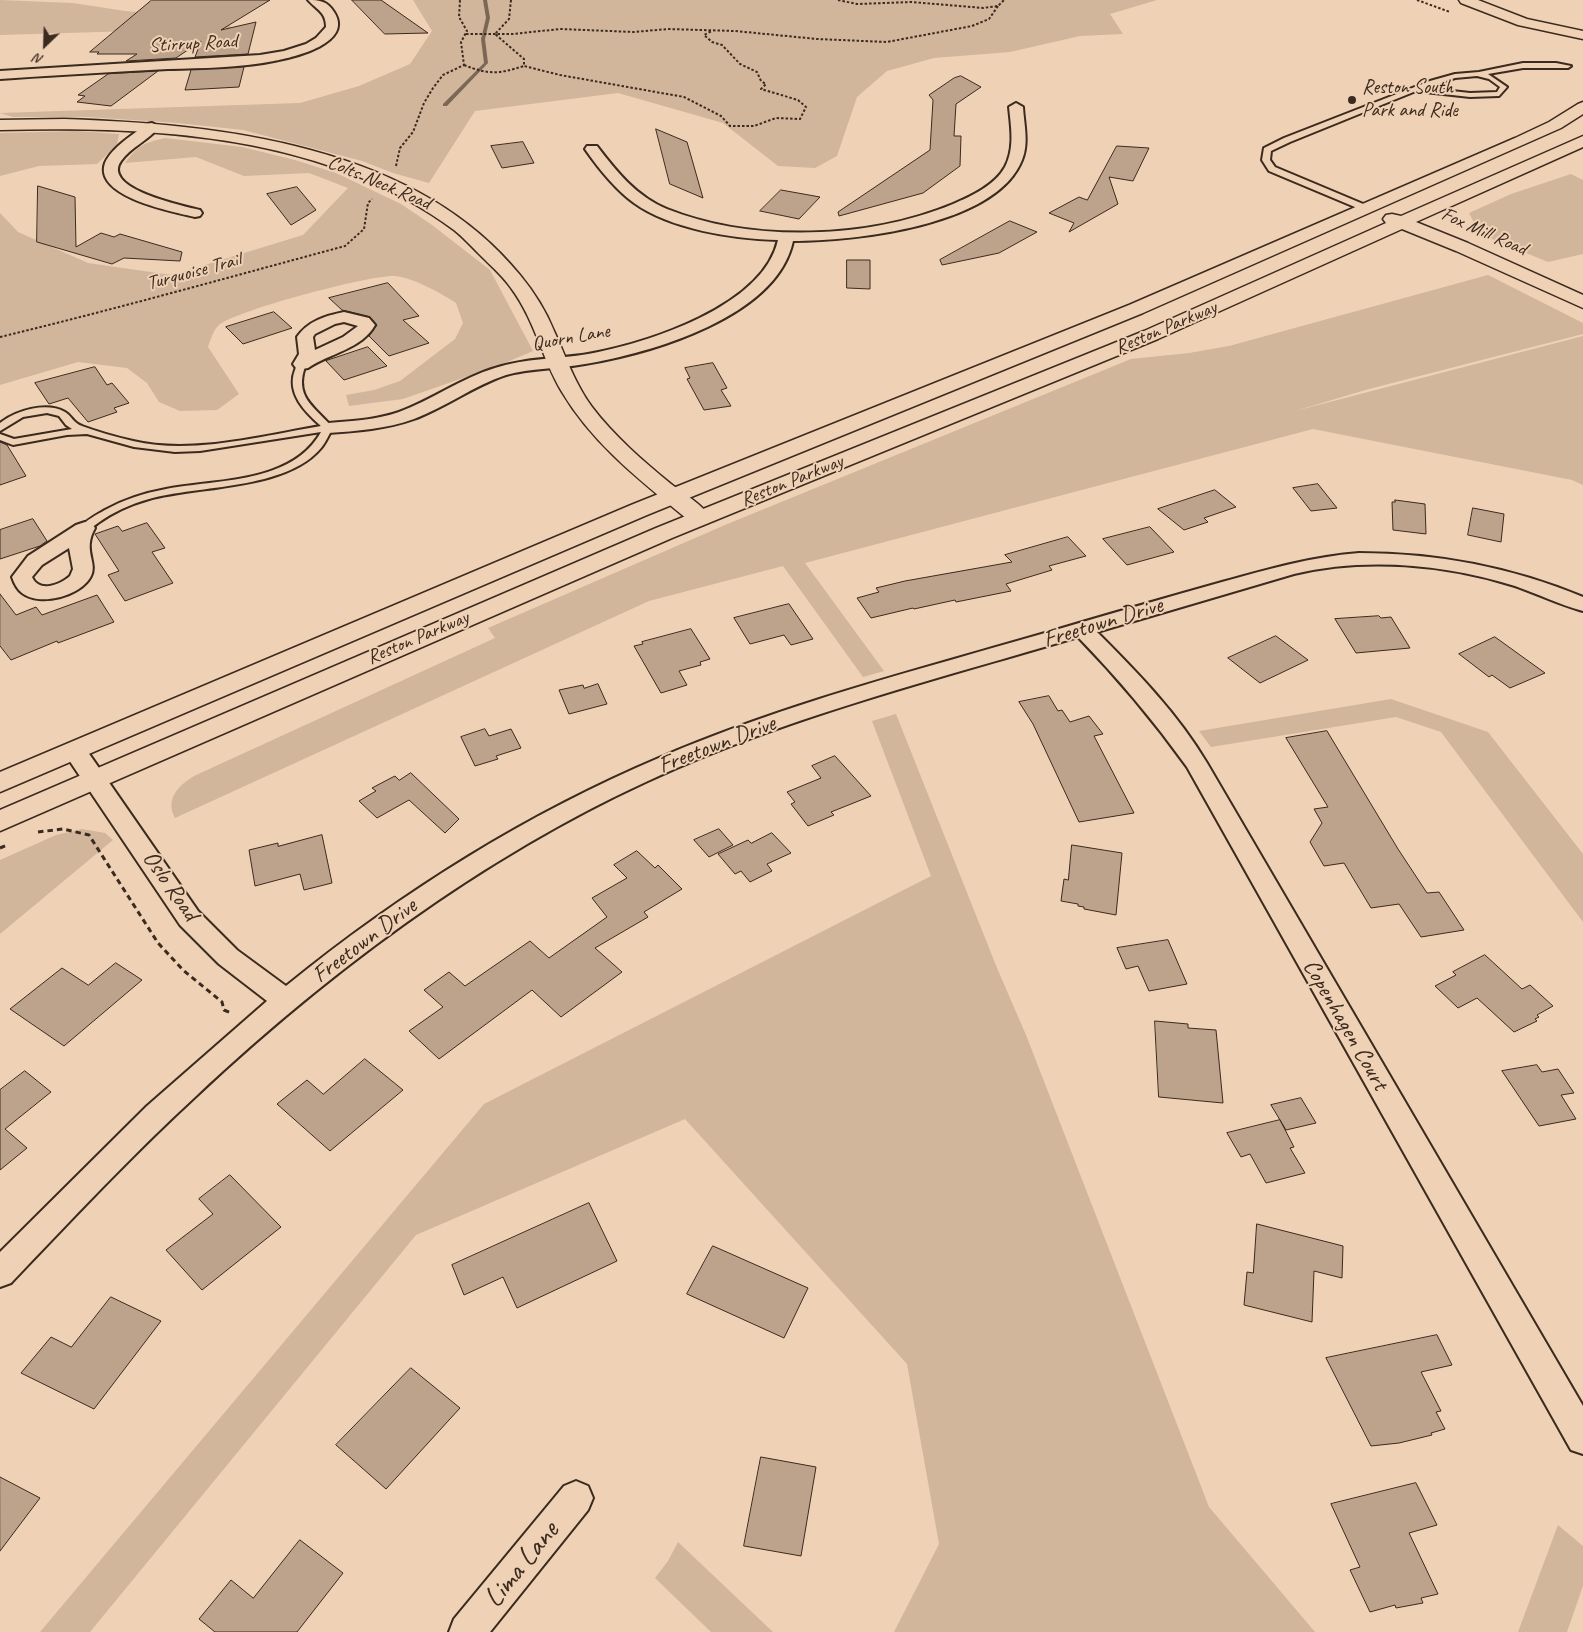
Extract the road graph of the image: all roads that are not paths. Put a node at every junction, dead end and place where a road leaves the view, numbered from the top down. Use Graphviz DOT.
graph roads {
  1 [pos="314,0"];
  2 [pos="1466,0"];
  3 [pos="1486,0"];
  4 [pos="1583,27"];
  5 [pos="1583,35"];
  6 [pos="1568,66"];
  7 [pos="1479,74"];
  8 [pos="5,75"];
  9 [pos="1416,89"];
  10 [pos="0,90"];
  11 [pos="1016,107"];
  12 [pos="1583,107"];
  13 [pos="0,125"];
  14 [pos="152,127"];
  15 [pos="1583,141"];
  16 [pos="592,149"];
  17 [pos="1365,208"];
  18 [pos="195,213"];
  19 [pos="1402,222"];
  20 [pos="786,236"];
  21 [pos="1583,302"];
  22 [pos="302,364"];
  23 [pos="558,364"];
  24 [pos="0,428"];
  25 [pos="328,428"];
  26 [pos="87,431"];
  27 [pos="0,437"];
  28 [pos="672,496"];
  29 [pos="700,518"];
  30 [pos="85,528"];
  31 [pos="1583,604"];
  32 [pos="1082,629"];
  33 [pos="76,750"];
  34 [pos="95,778"];
  35 [pos="0,783"];
  36 [pos="5,832"];
  37 [pos="287,1001"];
  38 [pos="0,1273"];
  39 [pos="1583,1438"];
  40 [pos="576,1498"];
  41 [pos="467,1632"];
  1 -- 8 [label="street, Stirrup Road"];
  2 -- 5 [label="main road"];
  3 -- 4 [label="main road"];
  6 -- 7 [label="lane"];
  7 -- 9 [label="lane"];
  7 -- 9 [label="lane"];
  8 -- 10 [label="street, Stirrup Road"];
  9 -- 17 [label="lane"];
  11 -- 20 [label="street"];
  12 -- 17 [label="main road, Reston Parkway"];
  13 -- 14 [label="main road, Colts Neck Road"];
  14 -- 18 [label="street"];
  14 -- 23 [label="main road, Colts Neck Road"];
  15 -- 19 [label="main road, Reston Parkway"];
  16 -- 20 [label="street"];
  17 -- 19 [label="main road, Fox Mill Road"];
  17 -- 28 [label="main road, Reston Parkway"];
  19 -- 21 [label="main road, Fox Mill Road"];
  19 -- 29 [label="main road, Reston Parkway"];
  20 -- 23 [label="street, Quorn Lane"];
  22 -- 25 [label="lane"];
  23 -- 25 [label="street, Quorn Lane"];
  23 -- 28 [label="main road, Colts Neck Road"];
  24 -- 26 [label="lane"];
  25 -- 26 [label="lane"];
  25 -- 30 [label="lane"];
  26 -- 27 [label="lane"];
  28 -- 29 [label="main road, Colts Neck Road"];
  28 -- 33 [label="main road, Reston Parkway"];
  29 -- 34 [label="main road, Reston Parkway"];
  31 -- 32 [label="street, Freetown Drive"];
  32 -- 37 [label="street, Freetown Drive"];
  32 -- 39 [label="street, Copenhagen Court"];
  33 -- 34 [label="street, Oslo Road"];
  33 -- 35 [label="main road, Reston Parkway"];
  34 -- 36 [label="main road, Reston Parkway"];
  34 -- 37 [label="street, Oslo Road"];
  37 -- 38 [label="street, Freetown Drive"];
  40 -- 41 [label="street, Lima Lane"];
}
